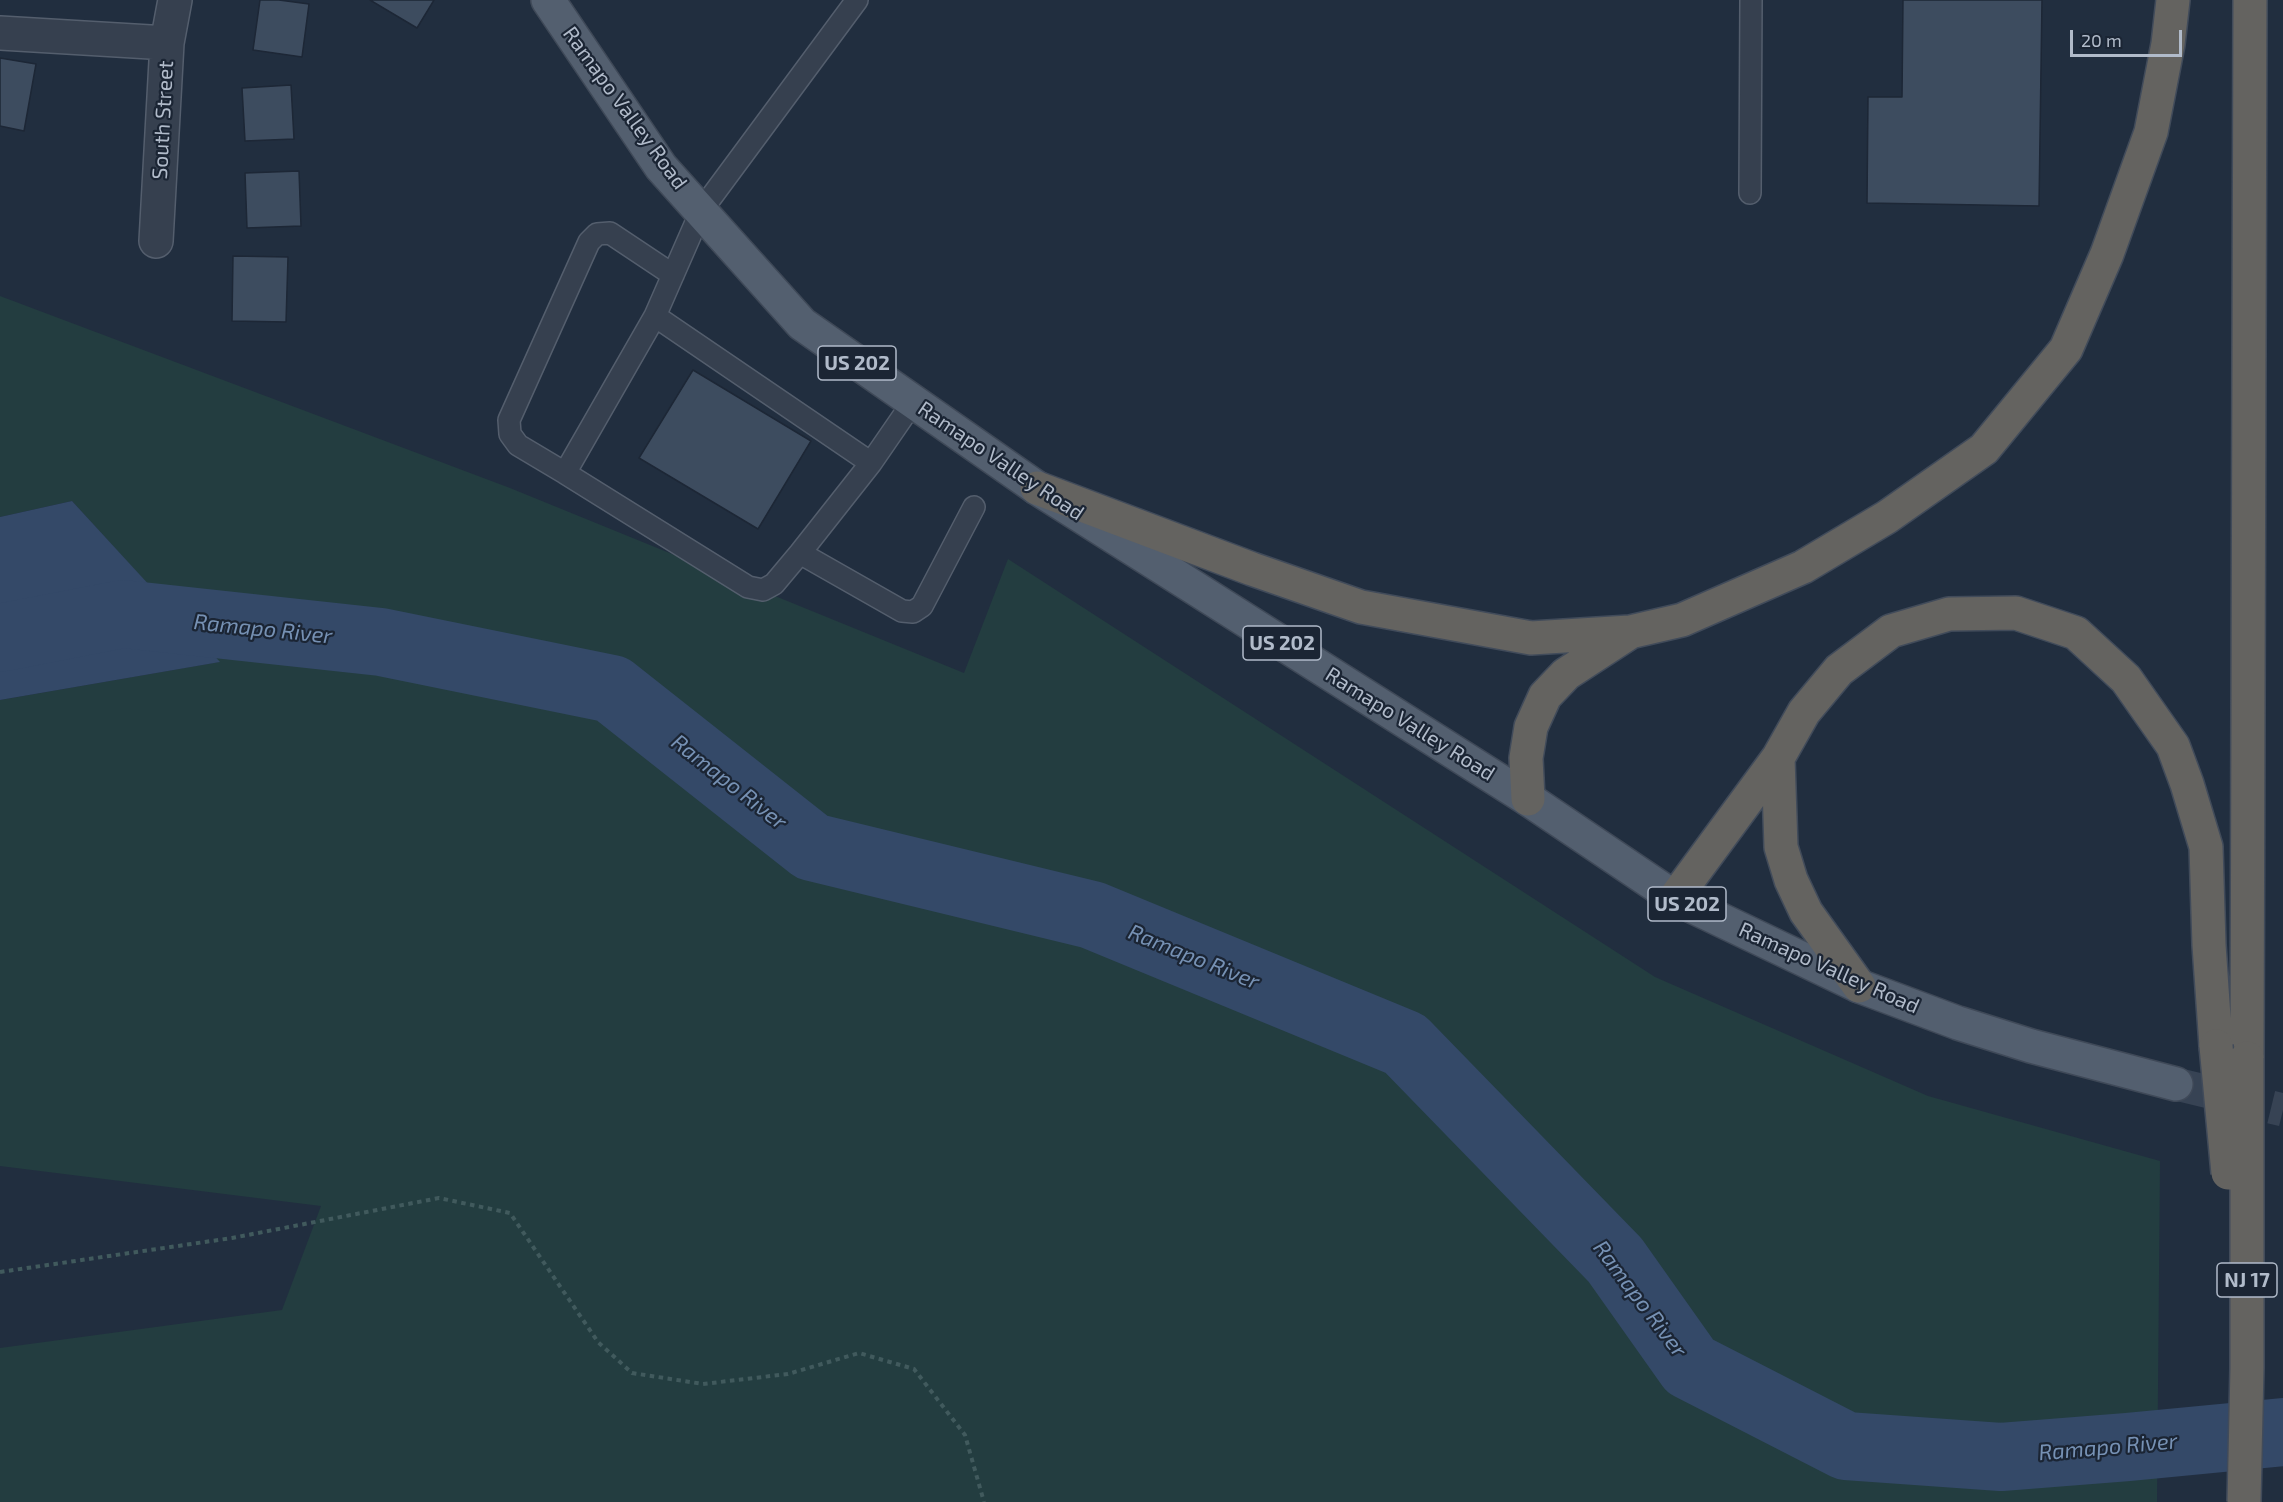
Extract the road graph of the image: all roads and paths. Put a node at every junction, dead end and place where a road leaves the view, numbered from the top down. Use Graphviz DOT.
graph roads {
  1 [pos="175,0"];
  2 [pos="548,0"];
  3 [pos="857,0"];
  4 [pos="1751,0"];
  5 [pos="2173,0"];
  6 [pos="2250,0"];
  7 [pos="0,33"];
  8 [pos="167,43"];
  9 [pos="1750,193"];
  10 [pos="701,211"];
  11 [pos="156,241"];
  12 [pos="673,275"];
  13 [pos="655,316"];
  14 [pos="913,402"];
  15 [pos="871,463"];
  16 [pos="565,473"];
  17 [pos="1037,488"];
  18 [pos="974,507"];
  19 [pos="800,553"];
  20 [pos="1630,632"];
  21 [pos="1778,758"];
  22 [pos="1528,799"];
  23 [pos="1675,898"];
  24 [pos="1858,986"];
  25 [pos="2176,1084"];
  26 [pos="0,1272"];
  27 [pos="2247,1368"];
  28 [pos="984,1502"];
  29 [pos="2244,1502"];
  1 -- 8 [label="street, South Street"];
  2 -- 10 [label="main road, Ramapo Valley Road / US 202"];
  3 -- 10 [label="lane"];
  4 -- 9 [label="lane"];
  5 -- 20 [label="highway"];
  6 -- 27 [label="highway, NJ 17, bridge"];
  7 -- 8 [label="street"];
  8 -- 11 [label="street, South Street"];
  10 -- 12 [label="lane"];
  10 -- 14 [label="main road, Ramapo Valley Road / US 202"];
  12 -- 13 [label="lane"];
  12 -- 16 [label="lane"];
  13 -- 15 [label="lane"];
  13 -- 16 [label="lane"];
  14 -- 15 [label="lane"];
  14 -- 17 [label="main road, Ramapo Valley Road / US 202"];
  15 -- 19 [label="lane"];
  16 -- 19 [label="lane"];
  17 -- 20 [label="highway"];
  17 -- 22 [label="main road, Ramapo Valley Road / US 202"];
  18 -- 19 [label="lane"];
  20 -- 22 [label="highway"];
  21 -- 23 [label="highway"];
  21 -- 24 [label="highway"];
  21 -- 27 [label="highway, bridge"];
  22 -- 23 [label="main road, Ramapo Valley Road / US 202"];
  23 -- 24 [label="main road, Ramapo Valley Road / US 202"];
  24 -- 25 [label="main road, Ramapo Valley Road / US 202"];
  26 -- 28 [label="path"];
  27 -- 29 [label="highway, NJ 17, bridge"];
}
